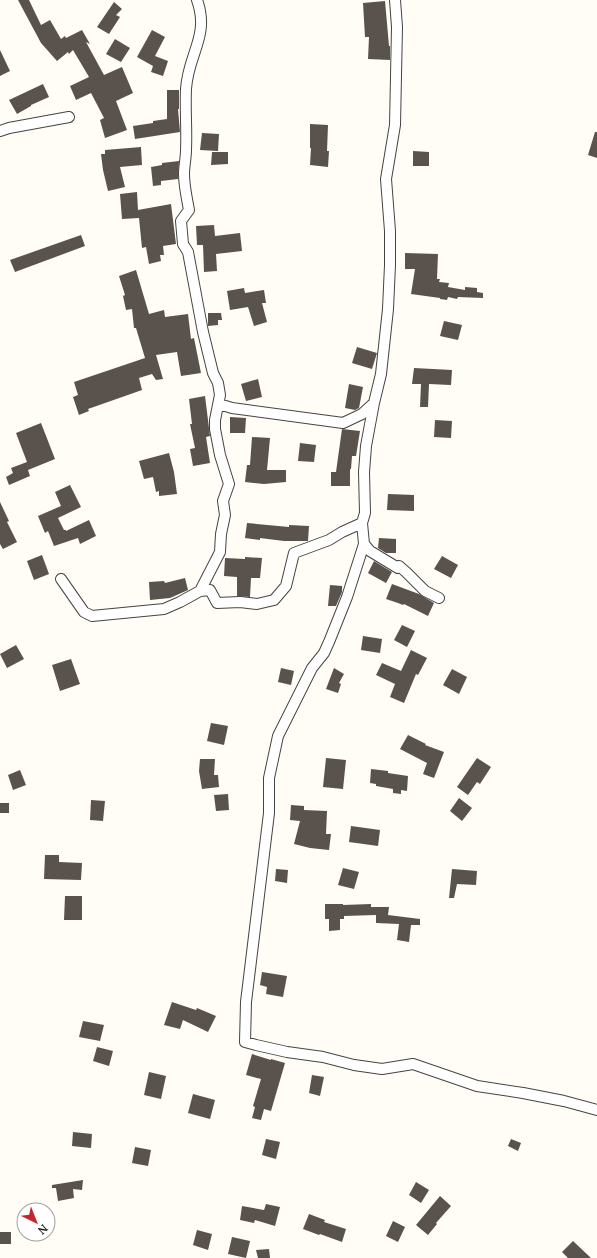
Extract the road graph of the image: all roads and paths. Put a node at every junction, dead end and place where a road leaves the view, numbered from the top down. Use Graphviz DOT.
graph roads {
  1 [pos="197,0"];
  2 [pos="395,0"];
  3 [pos="69,117"];
  4 [pos="0,131"];
  5 [pos="374,403"];
  6 [pos="219,404"];
  7 [pos="362,523"];
  8 [pos="364,544"];
  9 [pos="61,579"];
  10 [pos="200,591"];
  11 [pos="438,598"];
  12 [pos="597,1110"];
  1 -- 6 [label="street"];
  2 -- 5 [label="street"];
  3 -- 4 [label="street"];
  5 -- 6 [label="street"];
  5 -- 7 [label="street"];
  6 -- 10 [label="street"];
  7 -- 8 [label="street"];
  7 -- 10 [label="street"];
  8 -- 11 [label="street"];
  8 -- 12 [label="street"];
  9 -- 10 [label="street"];
}
